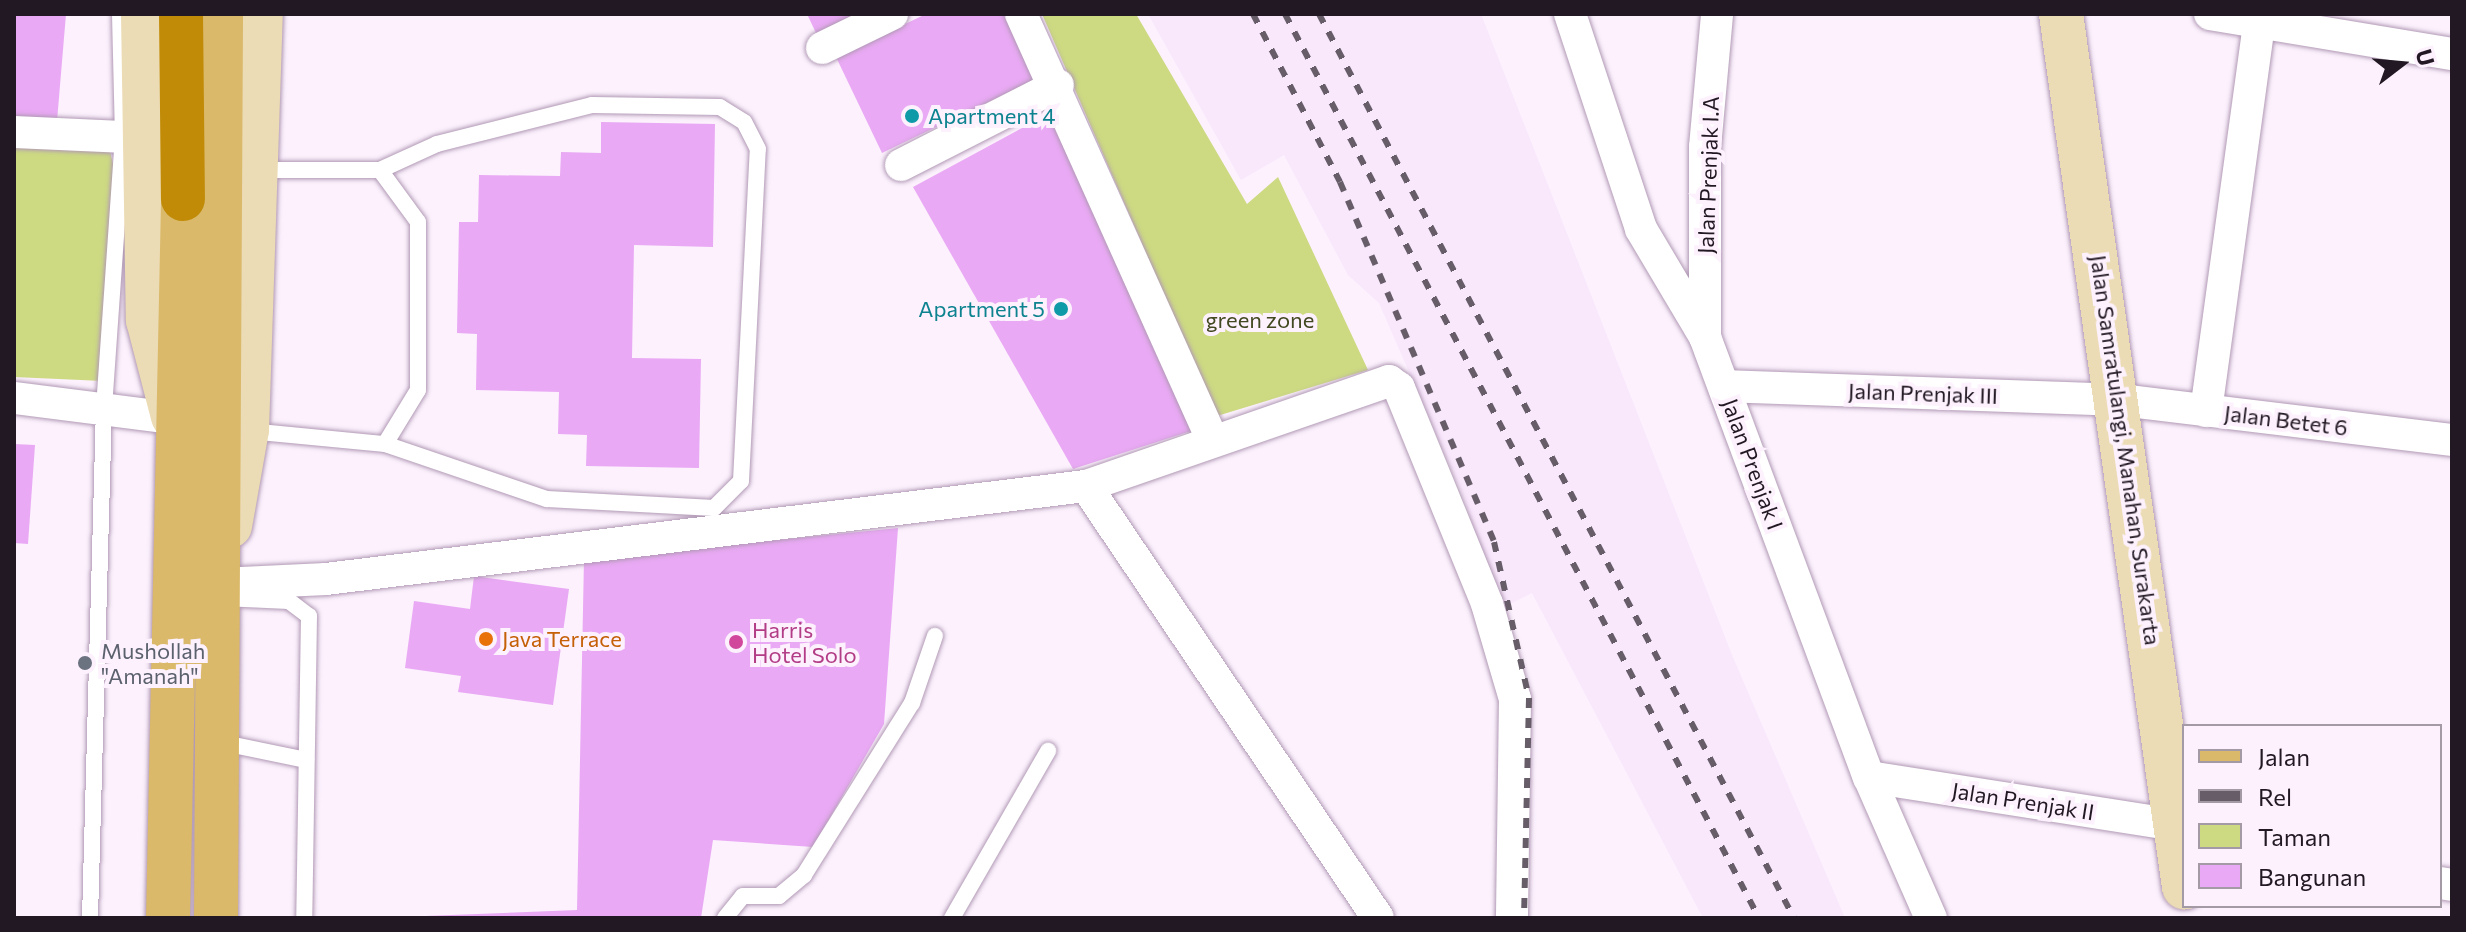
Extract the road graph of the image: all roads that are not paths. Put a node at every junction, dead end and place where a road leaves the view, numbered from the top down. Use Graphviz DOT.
graph roads {
  1 [pos="120,14"];
  2 [pos="143,14"];
  3 [pos="181,14"];
  4 [pos="221,14"];
  5 [pos="261,14"];
  6 [pos="892,14"];
  7 [pos="1021,14"];
  8 [pos="1570,14"];
  9 [pos="1717,14"];
  10 [pos="2061,14"];
  11 [pos="2210,14"];
  12 [pos="2259,24"];
  13 [pos="822,48"];
  14 [pos="2452,54"];
  15 [pos="1058,85"];
  16 [pos="14,132"];
  17 [pos="134,138"];
  18 [pos="901,165"];
  19 [pos="261,170"];
  20 [pos="380,170"];
  21 [pos="202,199"];
  22 [pos="1705,337"];
  23 [pos="1724,386"];
  24 [pos="14,398"];
  25 [pos="2121,400"];
  26 [pos="104,408"];
  27 [pos="2206,411"];
  28 [pos="173,418"];
  29 [pos="247,430"];
  30 [pos="1211,437"];
  31 [pos="2452,440"];
  32 [pos="385,444"];
  33 [pos="1086,486"];
  34 [pos="221,588"];
  35 [pos="935,636"];
  36 [pos="219,742"];
  37 [pos="1048,751"];
  38 [pos="306,760"];
  39 [pos="1869,777"];
  40 [pos="2181,853"];
  41 [pos="90,918"];
  42 [pos="168,918"];
  43 [pos="216,918"];
  44 [pos="304,918"];
  45 [pos="725,918"];
  46 [pos="952,918"];
  47 [pos="1378,918"];
  48 [pos="1512,918"];
  49 [pos="1931,918"];
  1 -- 17 [label="lane"];
  2 -- 17 [label="main road"];
  3 -- 21 [label="highway"];
  4 -- 21 [label="main road"];
  5 -- 19 [label="main road"];
  6 -- 13 [label="street"];
  7 -- 15 [label="street"];
  8 -- 22 [label="street, Jalan Prenjak I"];
  9 -- 22 [label="street, Jalan Prenjak I.A"];
  10 -- 25 [label="main road, Jalan Samratulangi, Manahan, Surakarta"];
  11 -- 12 [label="street"];
  12 -- 14 [label="street"];
  12 -- 27 [label="street"];
  15 -- 18 [label="street"];
  15 -- 30 [label="street"];
  16 -- 17 [label="street"];
  17 -- 26 [label="lane"];
  17 -- 28 [label="main road"];
  19 -- 20 [label="lane"];
  19 -- 29 [label="main road"];
  20 -- 32 [label="lane"];
  20 -- 32 [label="lane"];
  21 -- 28 [label="main road"];
  21 -- 34 [label="main road"];
  22 -- 23 [label="street, Jalan Prenjak I"];
  23 -- 25 [label="street, Jalan Prenjak III"];
  23 -- 39 [label="street, Jalan Prenjak I"];
  24 -- 26 [label="street"];
  25 -- 27 [label="street, Jalan Betet 6"];
  25 -- 40 [label="main road, Jalan Samratulangi, Manahan, Surakarta"];
  26 -- 28 [label="street"];
  26 -- 41 [label="lane"];
  27 -- 31 [label="street, Jalan Betet 6"];
  28 -- 42 [label="main road"];
  29 -- 32 [label="lane"];
  29 -- 34 [label="main road"];
  30 -- 33 [label="street"];
  30 -- 48 [label="street"];
  33 -- 34 [label="street"];
  33 -- 47 [label="street"];
  34 -- 36 [label="main road"];
  34 -- 38 [label="lane"];
  35 -- 45 [label="lane"];
  36 -- 38 [label="lane"];
  36 -- 43 [label="main road"];
  37 -- 46 [label="lane"];
  38 -- 44 [label="lane"];
  39 -- 40 [label="street, Jalan Prenjak II"];
  39 -- 49 [label="street, Jalan Prenjak I"];
}
